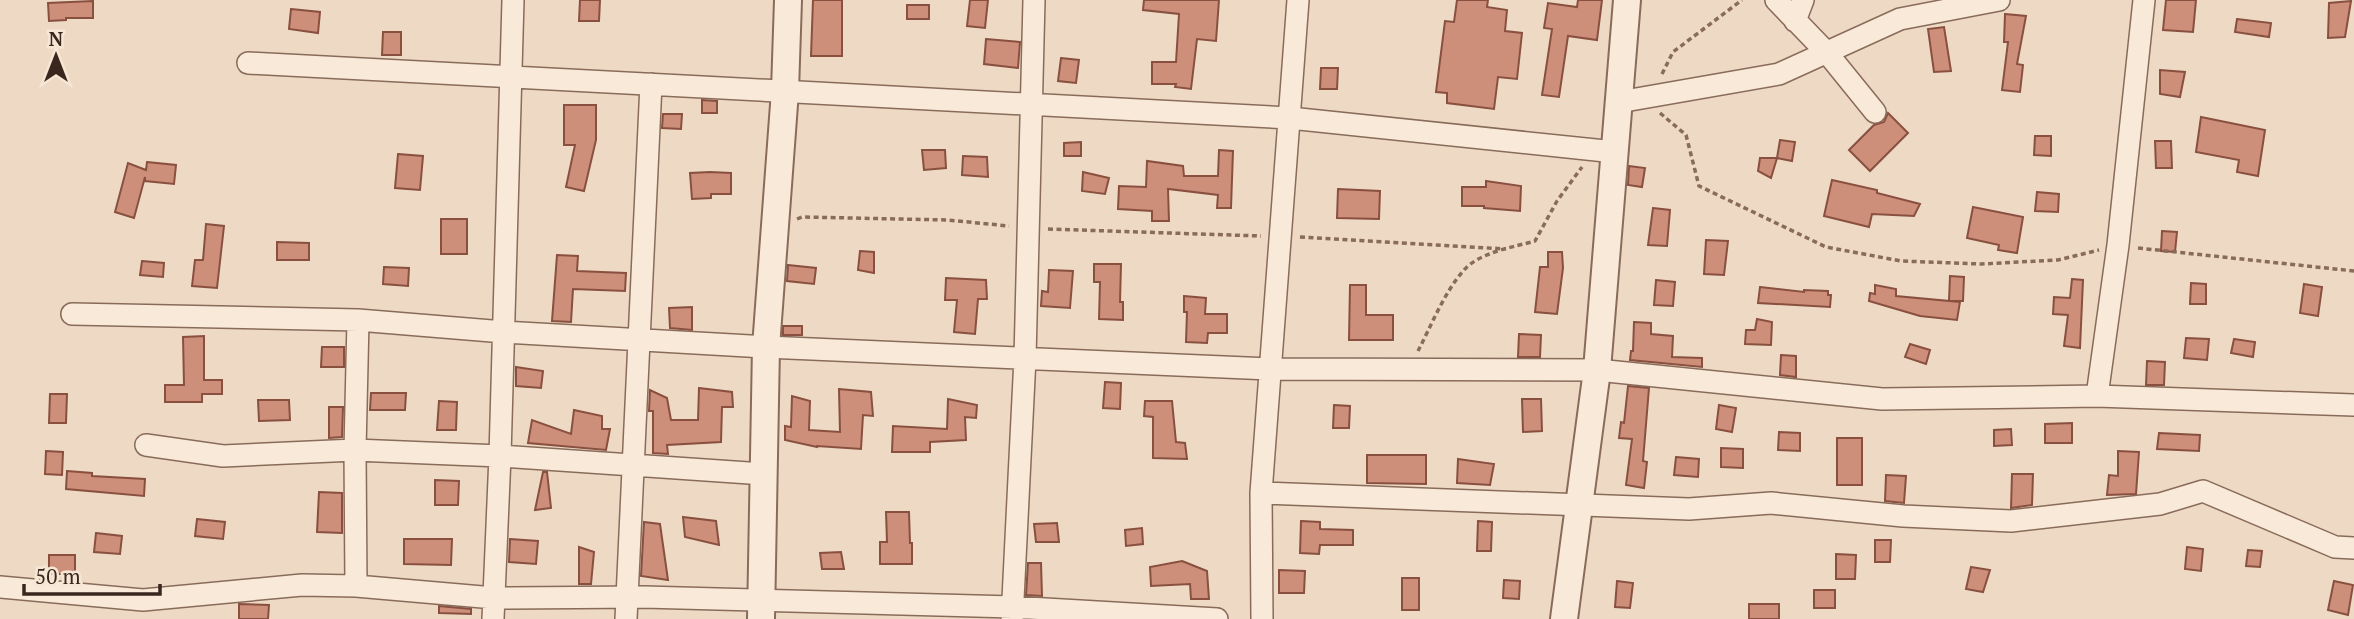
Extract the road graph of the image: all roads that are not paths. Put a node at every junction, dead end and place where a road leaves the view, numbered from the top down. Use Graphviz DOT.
graph roads {
  1 [pos="513,0"];
  2 [pos="788,0"];
  3 [pos="1034,0"];
  4 [pos="1298,0"];
  5 [pos="1627,0"];
  6 [pos="1776,0"];
  7 [pos="1803,0"];
  8 [pos="1999,0"];
  9 [pos="2144,0"];
  10 [pos="1795,21"];
  11 [pos="1828,54"];
  12 [pos="248,63"];
  13 [pos="511,77"];
  14 [pos="651,84"];
  15 [pos="785,92"];
  16 [pos="1631,100"];
  17 [pos="1030,104"];
  18 [pos="1875,112"];
  19 [pos="1290,118"];
  20 [pos="1605,150"];
  21 [pos="72,314"];
  22 [pos="358,320"];
  23 [pos="504,332"];
  24 [pos="637,340"];
  25 [pos="766,347"];
  26 [pos="1025,358"];
  27 [pos="1270,369"];
  28 [pos="1597,370"];
  29 [pos="2097,396"];
  30 [pos="2354,405"];
  31 [pos="146,445"];
  32 [pos="355,450"];
  33 [pos="500,456"];
  34 [pos="632,465"];
  35 [pos="764,474"];
  36 [pos="1261,493"];
  37 [pos="1580,504"];
  38 [pos="2354,548"];
  39 [pos="356,586"];
  40 [pos="0,587"];
  41 [pos="626,597"];
  42 [pos="493,608"];
  43 [pos="761,610"];
  44 [pos="1012,613"];
  45 [pos="626,619"];
  46 [pos="1217,619"];
  47 [pos="1262,619"];
  48 [pos="1564,619"];
  1 -- 13 [label="street"];
  2 -- 15 [label="street"];
  3 -- 17 [label="street"];
  4 -- 19 [label="street"];
  5 -- 16 [label="street"];
  6 -- 10 [label="street"];
  7 -- 10 [label="street"];
  8 -- 11 [label="street"];
  9 -- 29 [label="street"];
  10 -- 11 [label="street"];
  11 -- 16 [label="street"];
  11 -- 18 [label="street"];
  12 -- 13 [label="street"];
  13 -- 14 [label="street"];
  13 -- 23 [label="street"];
  14 -- 15 [label="street"];
  14 -- 24 [label="street"];
  15 -- 17 [label="street"];
  15 -- 25 [label="street"];
  16 -- 20 [label="street"];
  17 -- 19 [label="street"];
  17 -- 26 [label="street"];
  19 -- 20 [label="street"];
  19 -- 27 [label="street"];
  20 -- 28 [label="street"];
  21 -- 22 [label="street"];
  22 -- 23 [label="street"];
  22 -- 32 [label="street"];
  23 -- 24 [label="street"];
  23 -- 33 [label="street"];
  24 -- 25 [label="street"];
  24 -- 34 [label="street"];
  25 -- 26 [label="street"];
  25 -- 35 [label="street"];
  26 -- 27 [label="street"];
  26 -- 44 [label="street"];
  27 -- 28 [label="street"];
  27 -- 36 [label="street"];
  28 -- 29 [label="street"];
  28 -- 37 [label="street"];
  29 -- 30 [label="street"];
  31 -- 32 [label="street"];
  32 -- 33 [label="street"];
  32 -- 39 [label="street"];
  33 -- 34 [label="street"];
  33 -- 42 [label="street"];
  34 -- 35 [label="street"];
  34 -- 41 [label="street"];
  35 -- 43 [label="street"];
  36 -- 37 [label="street"];
  36 -- 47 [label="street"];
  37 -- 38 [label="street"];
  37 -- 48 [label="street"];
  39 -- 40 [label="street"];
  39 -- 42 [label="street"];
  41 -- 42 [label="street"];
  41 -- 43 [label="street"];
  41 -- 45 [label="street"];
  43 -- 44 [label="street"];
  44 -- 46 [label="street"];
}
